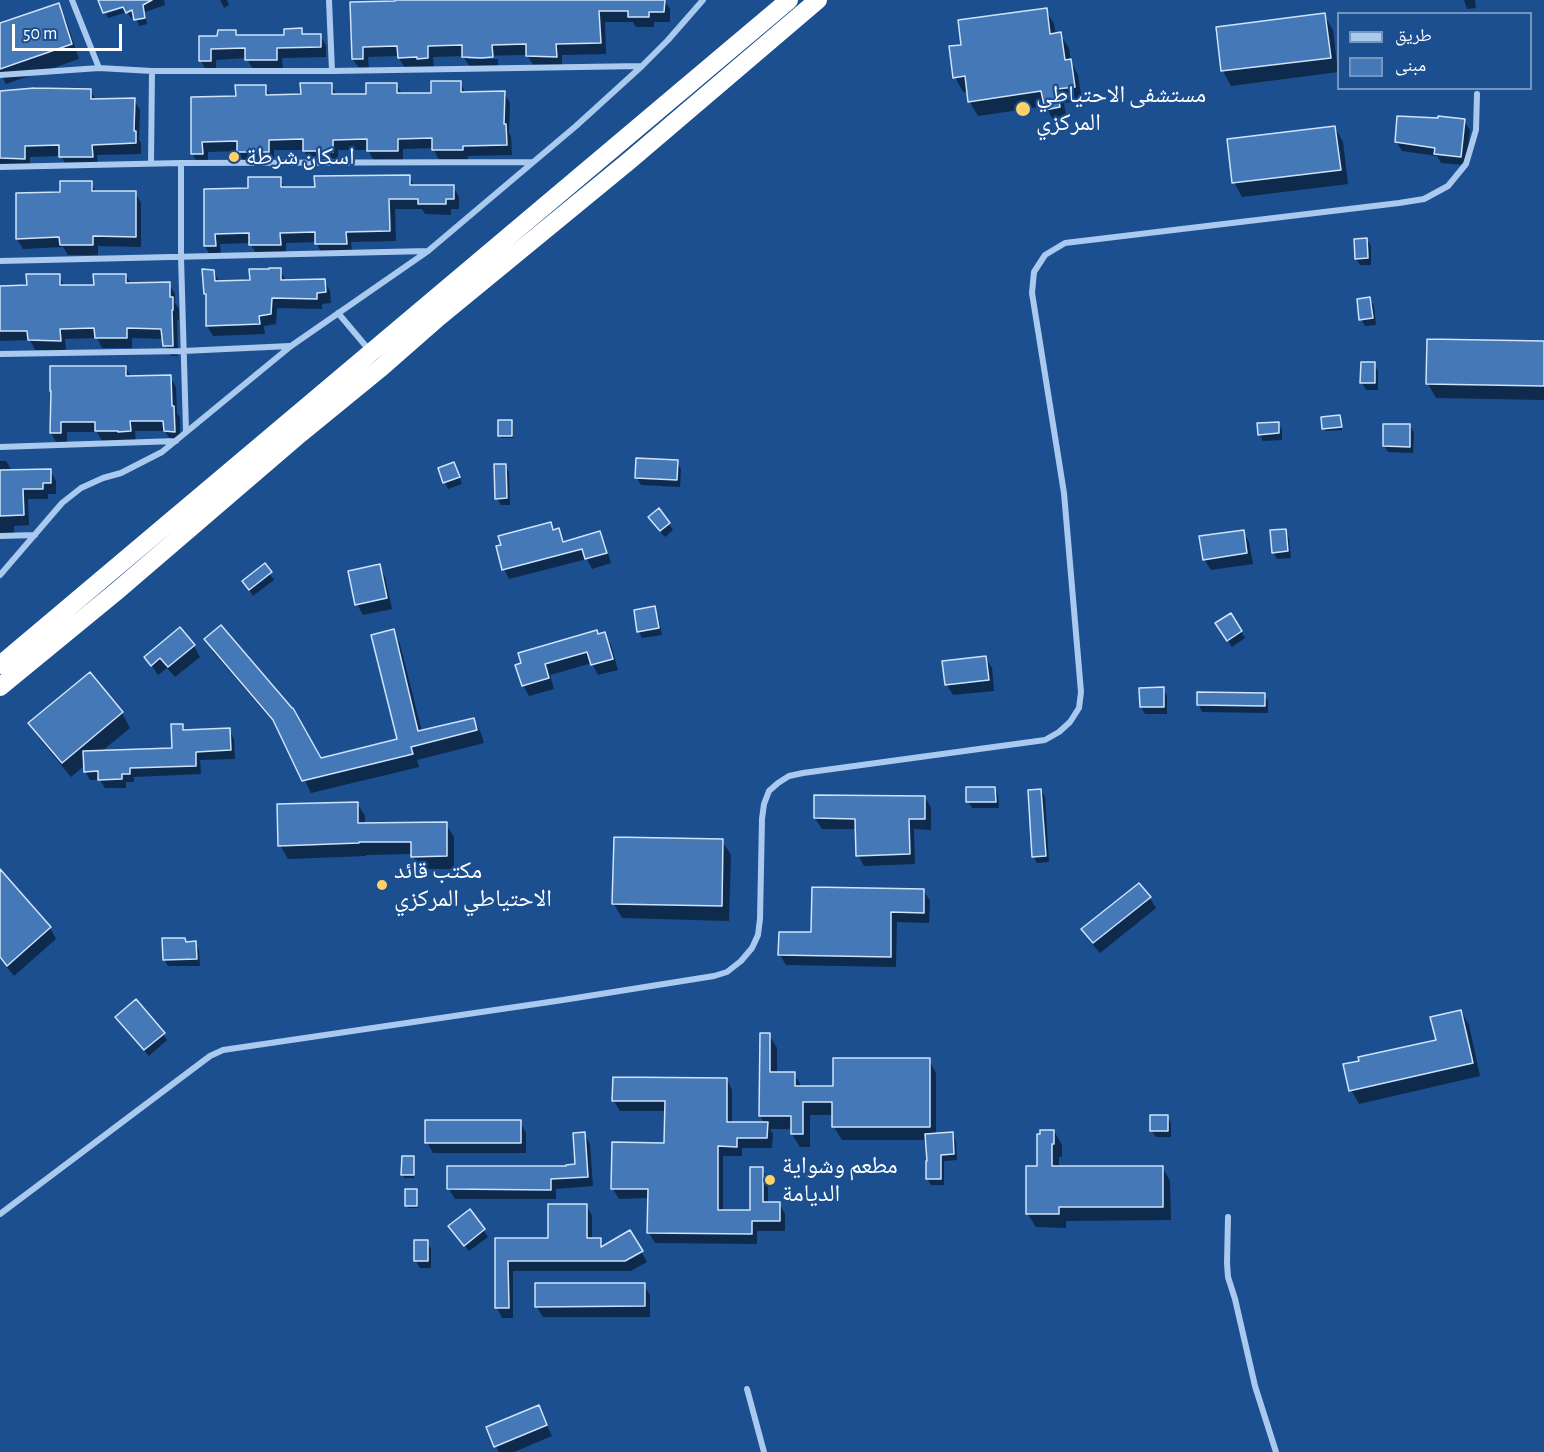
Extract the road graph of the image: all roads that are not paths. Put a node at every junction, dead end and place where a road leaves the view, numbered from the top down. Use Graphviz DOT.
graph roads {
  1 [pos="72,0"];
  2 [pos="329,0"];
  3 [pos="704,0"];
  4 [pos="789,0"];
  5 [pos="818,0"];
  6 [pos="642,66"];
  7 [pos="99,68"];
  8 [pos="152,71"];
  9 [pos="332,71"];
  10 [pos="0,75"];
  11 [pos="1477,93"];
  12 [pos="534,162"];
  13 [pos="151,163"];
  14 [pos="180,163"];
  15 [pos="0,167"];
  16 [pos="428,251"];
  17 [pos="180,257"];
  18 [pos="0,261"];
  19 [pos="338,313"];
  20 [pos="291,346"];
  21 [pos="183,351"];
  22 [pos="371,353"];
  23 [pos="0,354"];
  24 [pos="186,431"];
  25 [pos="176,441"];
  26 [pos="0,447"];
  27 [pos="35,535"];
  28 [pos="0,536"];
  29 [pos="0,575"];
  30 [pos="0,665"];
  31 [pos="0,687"];
  32 [pos="0,1214"];
  33 [pos="1228,1217"];
  34 [pos="747,1389"];
  35 [pos="764,1452"];
  36 [pos="1276,1452"];
  1 -- 7 [label="street"];
  2 -- 9 [label="street"];
  3 -- 6 [label="street"];
  4 -- 22 [label="highway"];
  5 -- 31 [label="highway"];
  6 -- 9 [label="street"];
  6 -- 12 [label="street"];
  7 -- 8 [label="street"];
  7 -- 10 [label="street"];
  8 -- 9 [label="street"];
  8 -- 13 [label="street"];
  11 -- 32 [label="street"];
  12 -- 14 [label="street"];
  12 -- 16 [label="street"];
  13 -- 14 [label="street"];
  13 -- 15 [label="street"];
  14 -- 17 [label="street"];
  16 -- 17 [label="street"];
  16 -- 19 [label="street"];
  17 -- 18 [label="street"];
  17 -- 21 [label="street"];
  19 -- 20 [label="street"];
  19 -- 22 [label="street"];
  20 -- 21 [label="street"];
  20 -- 24 [label="street"];
  21 -- 23 [label="street"];
  21 -- 24 [label="street"];
  22 -- 30 [label="highway"];
  24 -- 25 [label="street"];
  25 -- 26 [label="street"];
  25 -- 27 [label="street"];
  27 -- 28 [label="street"];
  27 -- 29 [label="street"];
  33 -- 36 [label="street"];
  34 -- 35 [label="street"];
}
